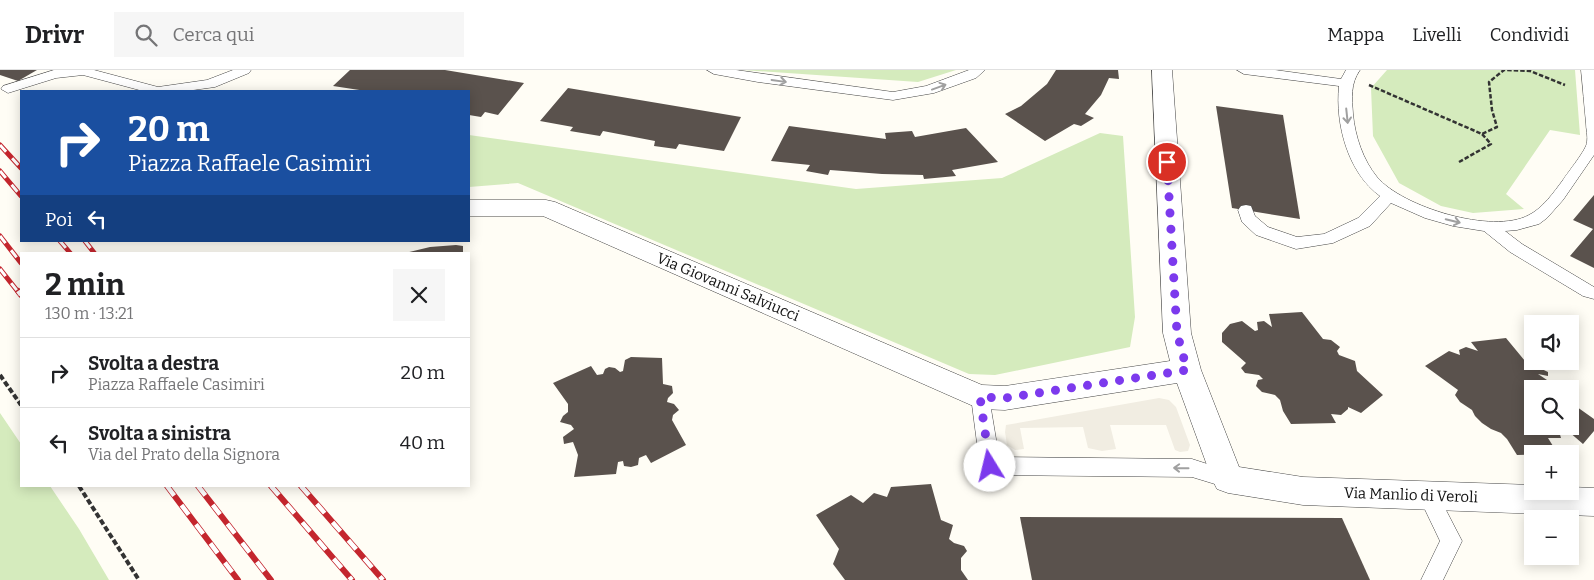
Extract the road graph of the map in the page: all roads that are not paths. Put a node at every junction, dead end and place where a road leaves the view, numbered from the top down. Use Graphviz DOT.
graph roads {
  1 [pos="244,70"];
  2 [pos="714,70"];
  3 [pos="978,70"];
  4 [pos="1162,70"];
  5 [pos="1244,70"];
  6 [pos="1588,70"];
  7 [pos="1349,76"];
  8 [pos="8,89"];
  9 [pos="154,90"];
  10 [pos="165,90"];
  11 [pos="1594,142"];
  12 [pos="1389,196"];
  13 [pos="470,208"];
  14 [pos="1246,210"];
  15 [pos="1488,226"];
  16 [pos="1594,293"];
  17 [pos="1187,370"];
  18 [pos="980,397"];
  19 [pos="1228,479"];
  20 [pos="1428,495"];
  21 [pos="1594,502"];
  22 [pos="1432,580"];
  1 -- 10 [label="lane"];
  2 -- 3 [label="lane, one-way"];
  4 -- 17 [label="street"];
  5 -- 7 [label="lane"];
  6 -- 11 [label="lane"];
  7 -- 12 [label="lane, one-way"];
  8 -- 9 [label="lane"];
  11 -- 15 [label="lane"];
  12 -- 14 [label="lane"];
  12 -- 15 [label="lane, one-way"];
  13 -- 18 [label="street, Via Giovanni Salviucci"];
  15 -- 16 [label="lane"];
  17 -- 18 [label="street"];
  17 -- 19 [label="street"];
  19 -- 18 [label="lane, one-way"];
  19 -- 20 [label="street, Via Manlio di Veroli"];
  20 -- 21 [label="street, Via Manlio di Veroli"];
  20 -- 22 [label="lane"];
}
